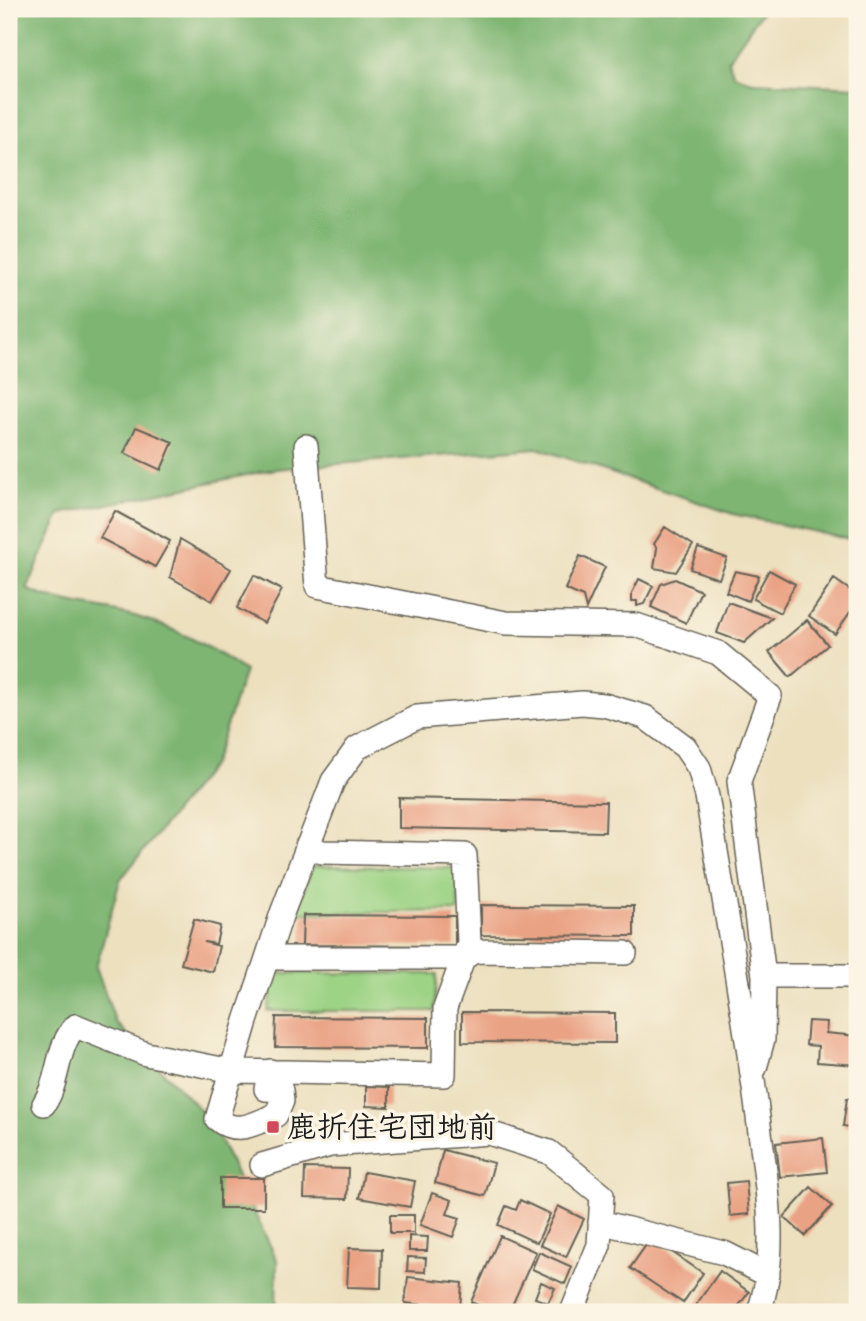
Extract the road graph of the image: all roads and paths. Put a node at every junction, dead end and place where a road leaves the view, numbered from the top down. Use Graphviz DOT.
graph roads {
  1 [pos="306,446"];
  2 [pos="307,846"];
  3 [pos="625,953"];
  4 [pos="268,958"];
  5 [pos="464,958"];
  6 [pos="764,976"];
  7 [pos="857,976"];
  8 [pos="752,1076"];
  9 [pos="230,1078"];
  10 [pos="268,1080"];
  11 [pos="44,1104"];
  12 [pos="261,1165"];
  13 [pos="600,1222"];
  14 [pos="768,1275"];
  15 [pos="572,1312"];
  16 [pos="759,1312"];
  1 -- 6 [label="street"];
  2 -- 4 [label="street"];
  2 -- 5 [label="street"];
  2 -- 8 [label="street"];
  3 -- 5 [label="street"];
  4 -- 5 [label="street"];
  4 -- 9 [label="street"];
  5 -- 10 [label="street"];
  6 -- 7 [label="street"];
  6 -- 8 [label="street"];
  8 -- 14 [label="street"];
  9 -- 10 [label="street"];
  9 -- 10 [label="street"];
  9 -- 11 [label="street"];
  12 -- 13 [label="street"];
  13 -- 14 [label="street"];
  13 -- 15 [label="street"];
  14 -- 16 [label="street"];
}
